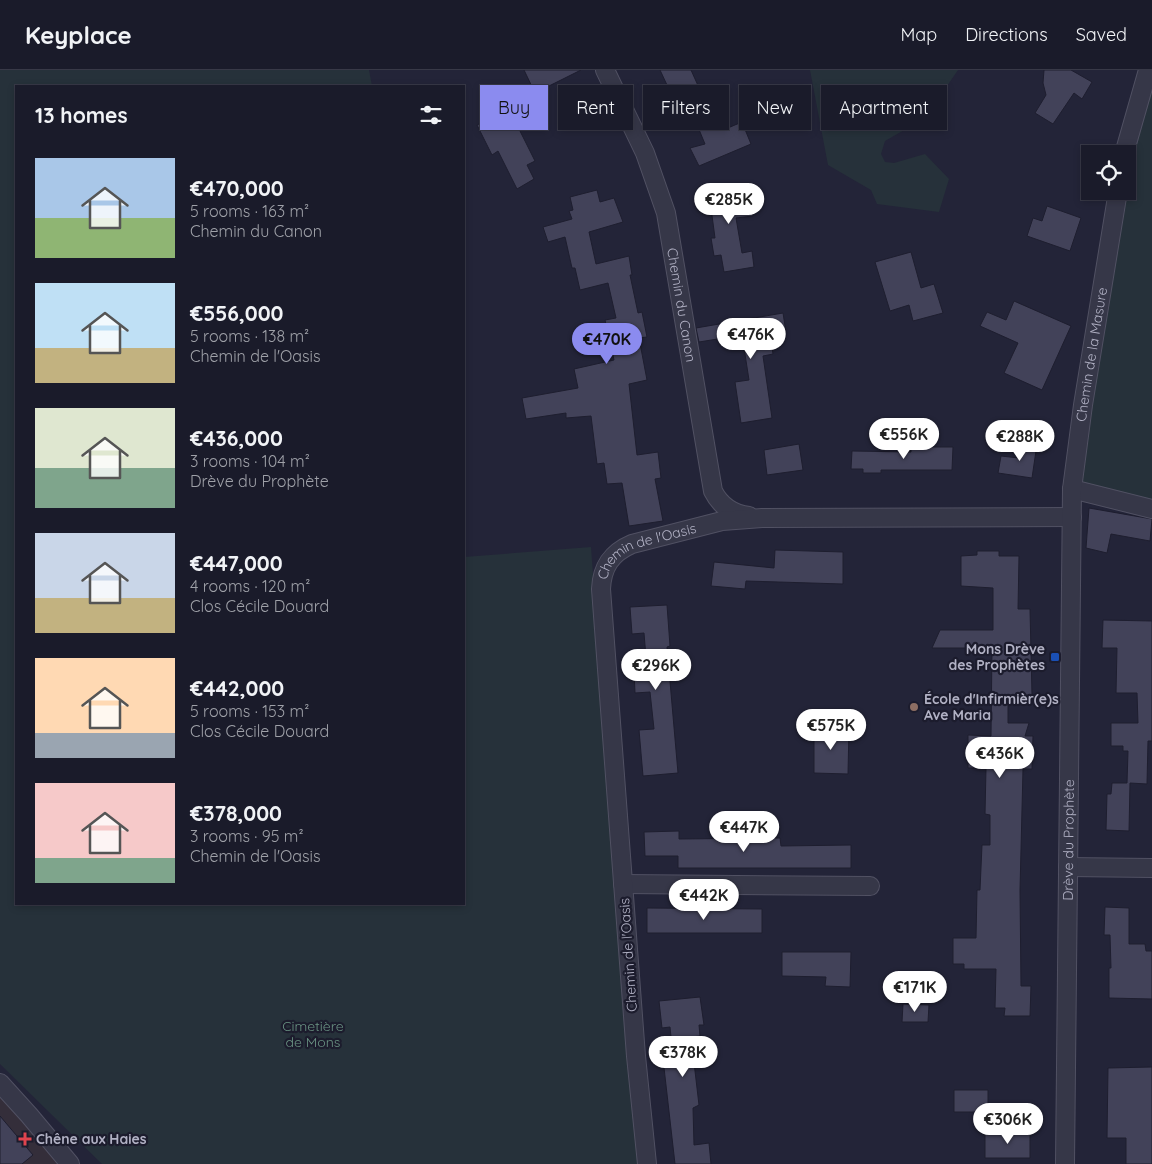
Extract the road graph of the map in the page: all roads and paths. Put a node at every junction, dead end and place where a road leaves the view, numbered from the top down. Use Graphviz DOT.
graph roads {
  1 [pos="606,70"];
  2 [pos="1148,70"];
  3 [pos="1127,145"];
  4 [pos="1117,200"];
  5 [pos="1072,489"];
  6 [pos="1152,509"];
  7 [pos="1072,517"];
  8 [pos="762,518"];
  9 [pos="1068,867"];
  10 [pos="1152,868"];
  11 [pos="623,884"];
  12 [pos="870,886"];
  13 [pos="0,1084"];
  14 [pos="70,1164"];
  15 [pos="647,1164"];
  16 [pos="1065,1164"];
  1 -- 8 [label="street, Chemin du Canon"];
  2 -- 3 [label="street"];
  4 -- 5 [label="street, Chemin de la Masure"];
  5 -- 6 [label="street"];
  5 -- 7 [label="street, Chemin de la Masure"];
  7 -- 8 [label="street, Chemin de l'Oasis"];
  7 -- 9 [label="street, Drève du Prophète"];
  8 -- 11 [label="street, Chemin de l'Oasis"];
  9 -- 10 [label="street"];
  9 -- 16 [label="street, Drève du Prophète"];
  11 -- 12 [label="street"];
  11 -- 15 [label="street, Chemin de l'Oasis"];
  13 -- 14 [label="street"];
}
